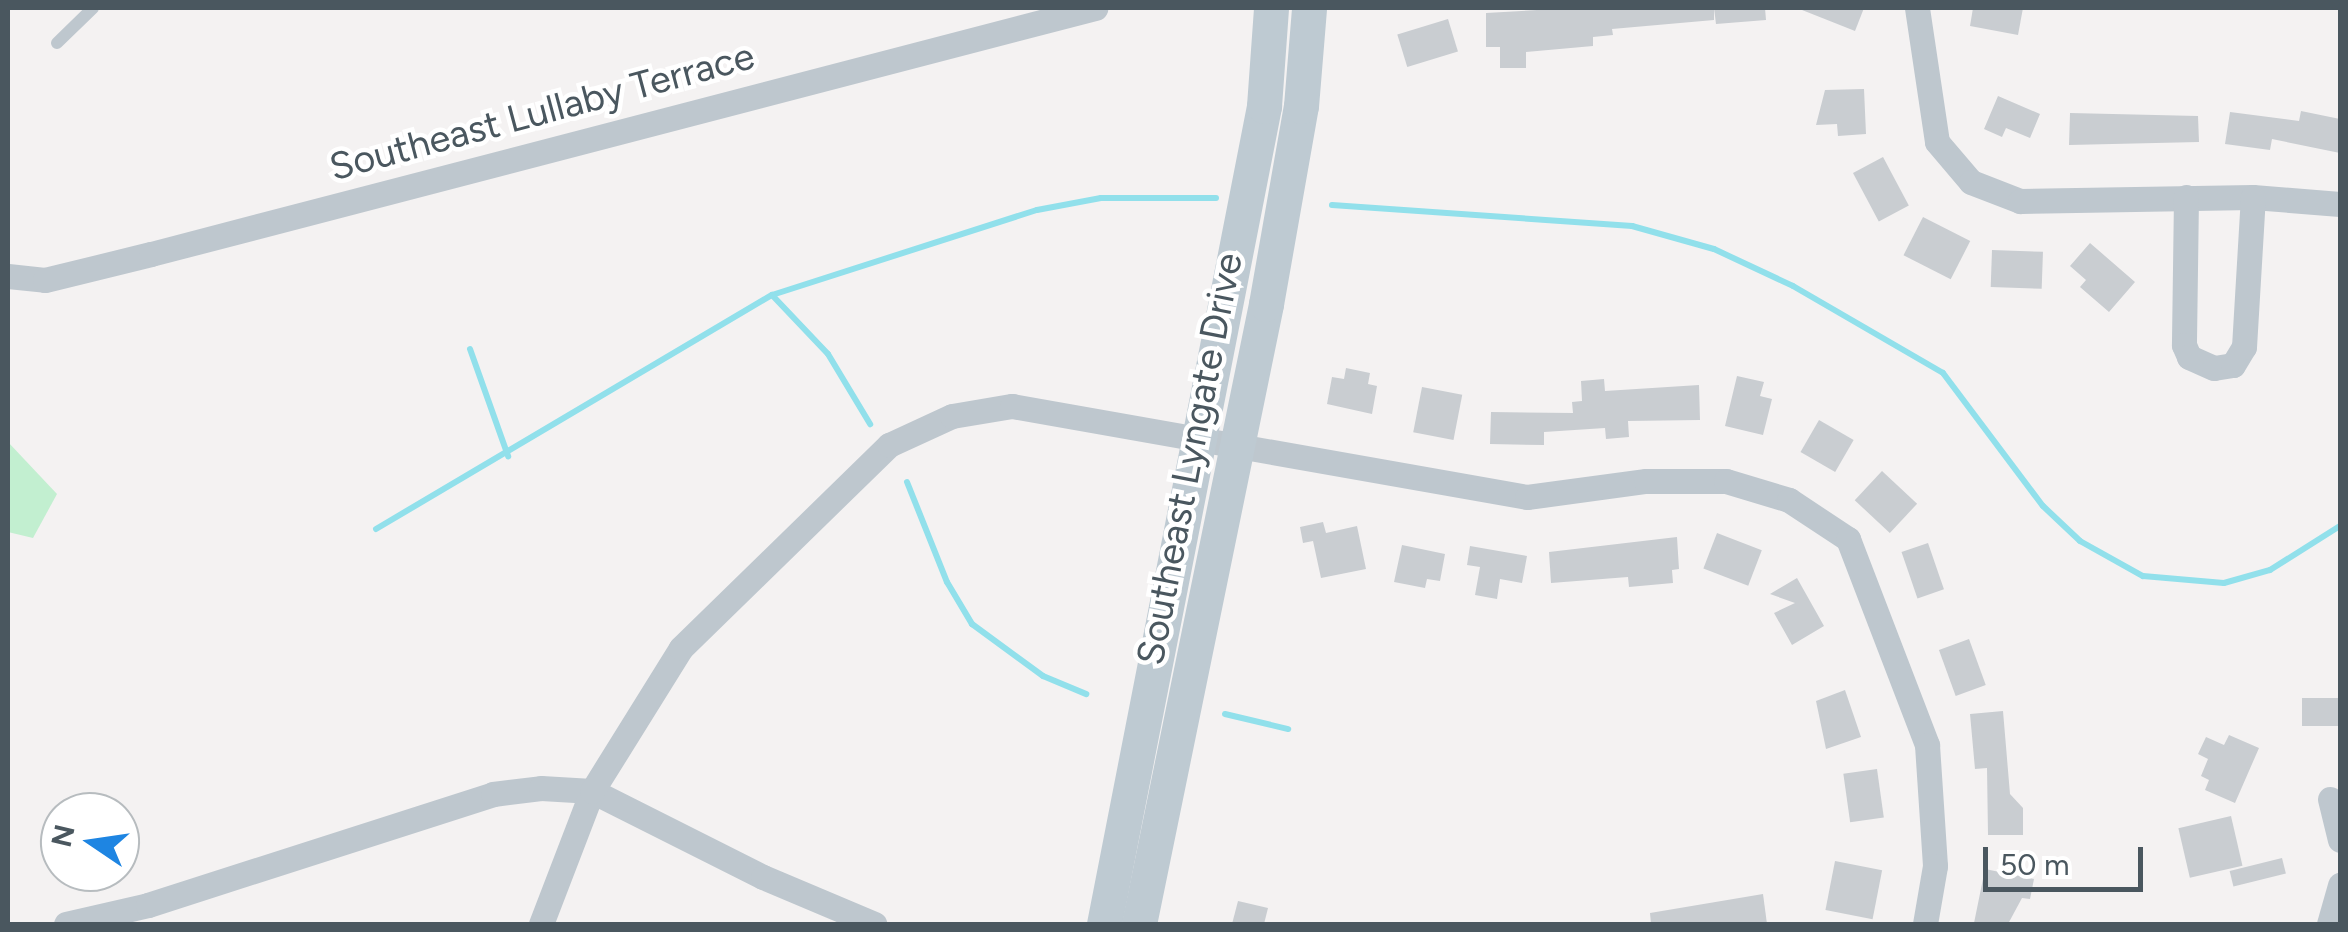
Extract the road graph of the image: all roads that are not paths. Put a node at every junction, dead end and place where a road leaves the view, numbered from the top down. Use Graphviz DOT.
graph roads {
  1 [pos="93,8"];
  2 [pos="1095,8"];
  3 [pos="1271,8"];
  4 [pos="1309,8"];
  5 [pos="1917,8"];
  6 [pos="58,43"];
  7 [pos="2186,197"];
  8 [pos="2253,197"];
  9 [pos="2340,204"];
  10 [pos="8,276"];
  11 [pos="1204,438"];
  12 [pos="1238,446"];
  13 [pos="592,791"];
  14 [pos="2330,798"];
  15 [pos="2340,840"];
  16 [pos="2340,885"];
  17 [pos="66,924"];
  18 [pos="541,924"];
  19 [pos="874,924"];
  20 [pos="1104,924"];
  21 [pos="1140,924"];
  22 [pos="1926,924"];
  23 [pos="2329,924"];
  1 -- 6 [label="lane"];
  2 -- 10 [label="street, Southeast Lullaby Terrace"];
  3 -- 11 [label="street, Southeast Lyngate Drive"];
  4 -- 12 [label="street, Southeast Lyngate Drive"];
  5 -- 7 [label="street"];
  7 -- 8 [label="street"];
  7 -- 8 [label="street"];
  8 -- 9 [label="street"];
  11 -- 12 [label="street"];
  11 -- 13 [label="street"];
  11 -- 20 [label="street, Southeast Lyngate Drive"];
  12 -- 21 [label="street, Southeast Lyngate Drive"];
  12 -- 22 [label="street"];
  13 -- 17 [label="street"];
  13 -- 18 [label="street"];
  13 -- 19 [label="street"];
  14 -- 15 [label="street"];
  16 -- 23 [label="street"];
}
